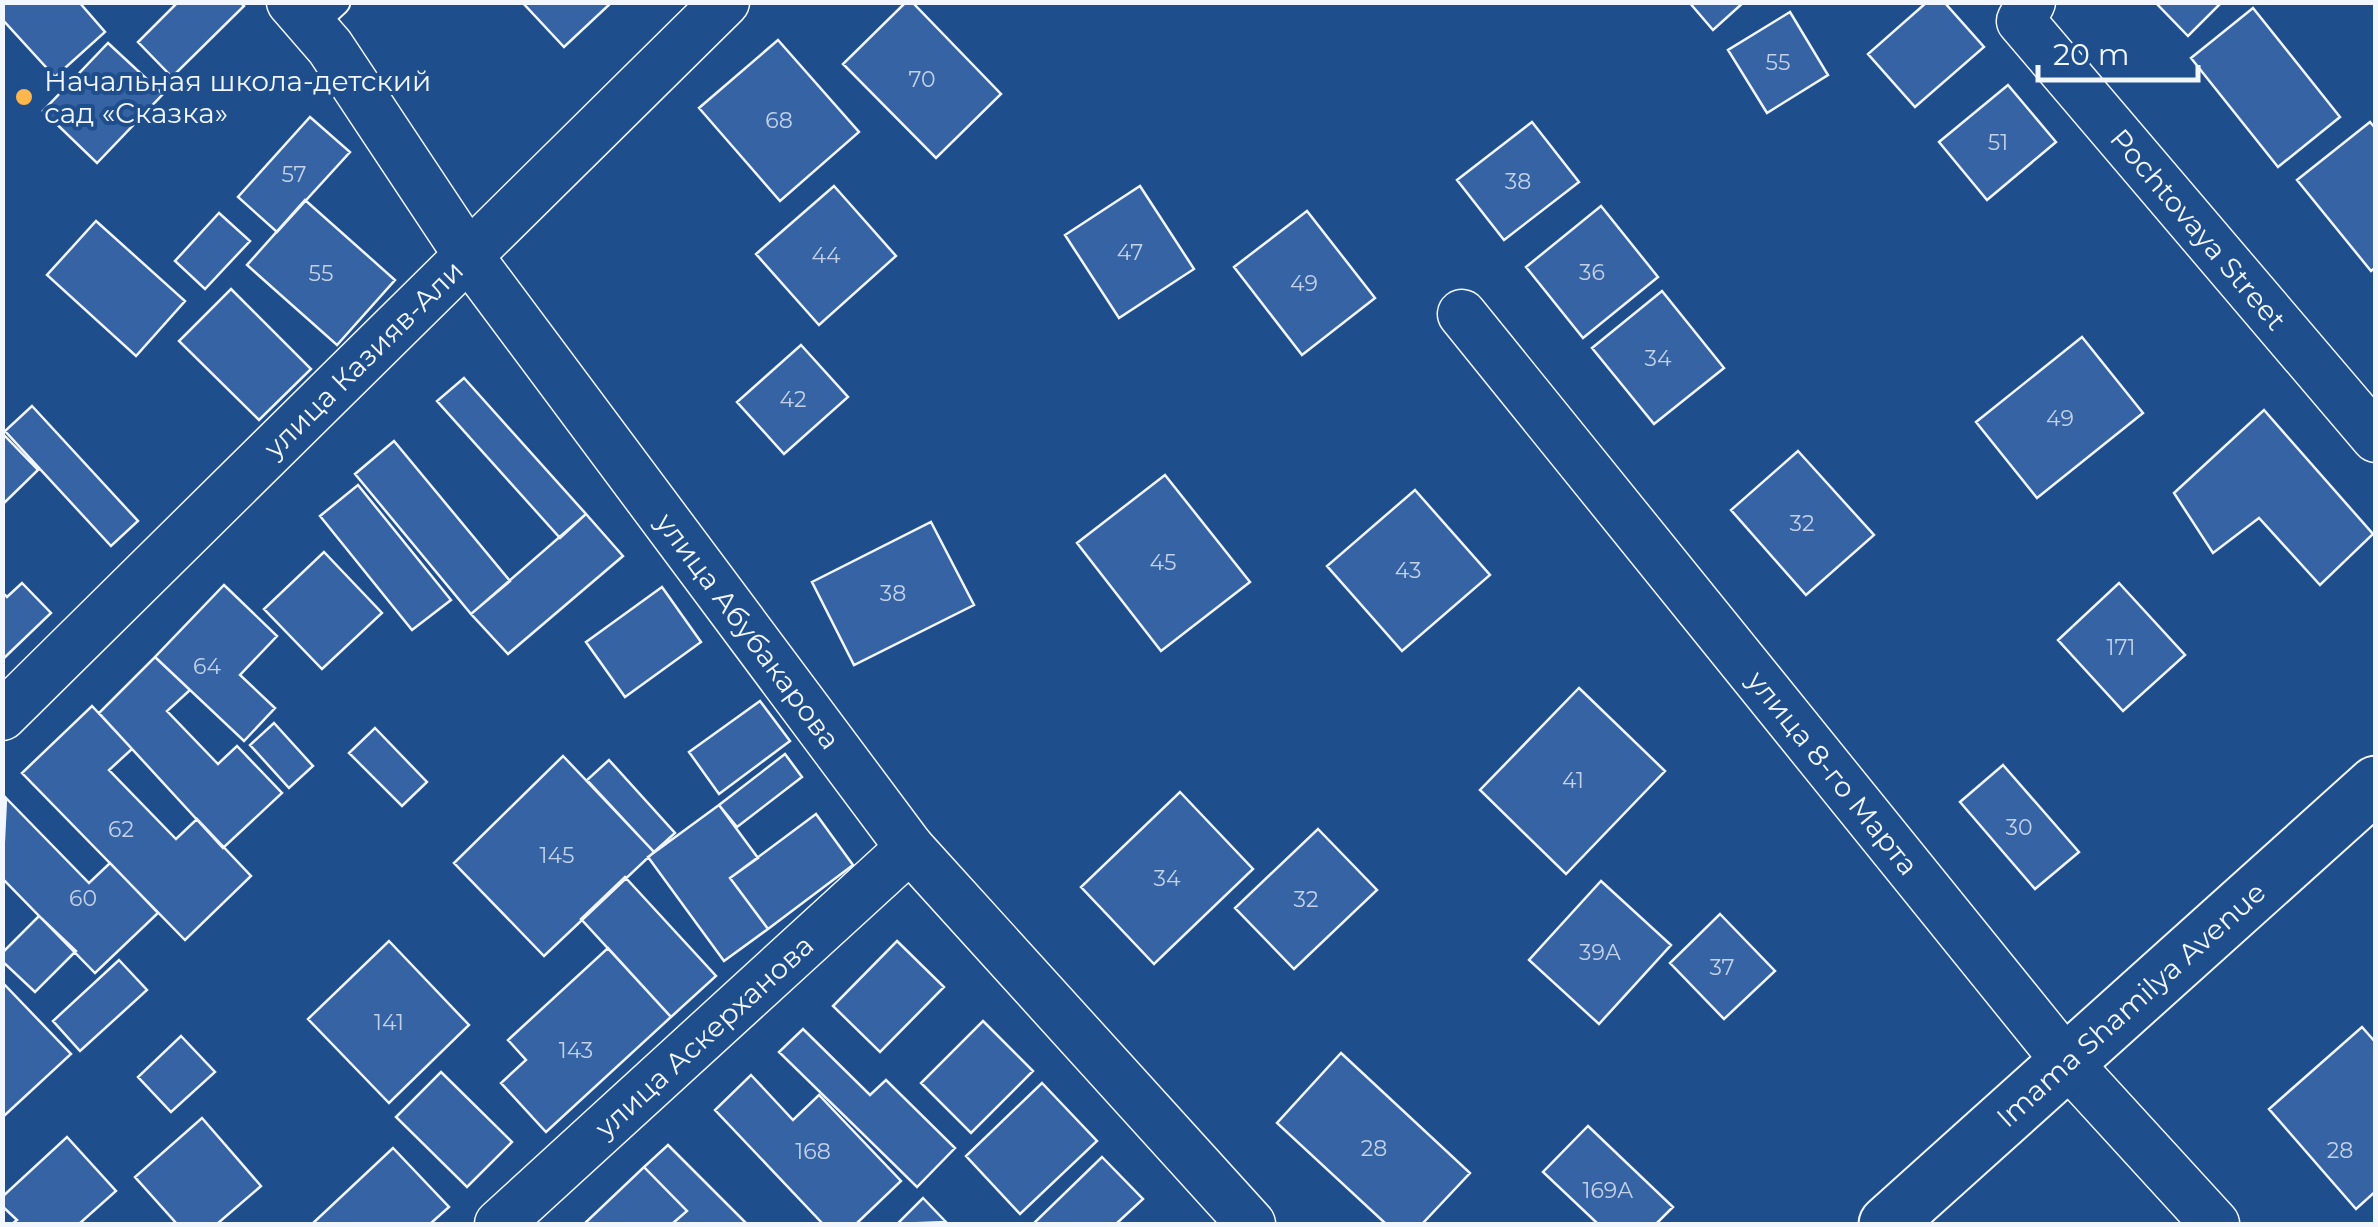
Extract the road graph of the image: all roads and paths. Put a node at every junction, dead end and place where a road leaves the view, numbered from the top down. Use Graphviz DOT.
graph roads {
  1 [pos="725,2"];
  2 [pos="313,10"];
  3 [pos="2026,12"];
  4 [pos="470,258"];
  5 [pos="1462,314"];
  6 [pos="2376,438"];
  7 [pos="2,716"];
  8 [pos="2376,784"];
  9 [pos="910,848"];
  10 [pos="2066,1060"];
  11 [pos="498,1224"];
  12 [pos="1251,1224"];
  13 [pos="1887,1224"];
  14 [pos="2215,1224"];
  1 -- 4 [label="street, улица Казияв-Али"];
  2 -- 4 [label="street, улица Абубакарова"];
  3 -- 6 [label="street, Pochtovaya Street"];
  4 -- 7 [label="street, улица Казияв-Али"];
  4 -- 9 [label="street, улица Абубакарова"];
  5 -- 10 [label="street, улица 8-го Марта"];
  8 -- 10 [label="main road, Imama Shamilya Avenue"];
  9 -- 11 [label="street, улица Аскерханова"];
  9 -- 12 [label="street, улица Абубакарова"];
  10 -- 13 [label="main road, Imama Shamilya Avenue"];
  10 -- 14 [label="street, улица 8-го Марта"];
}
